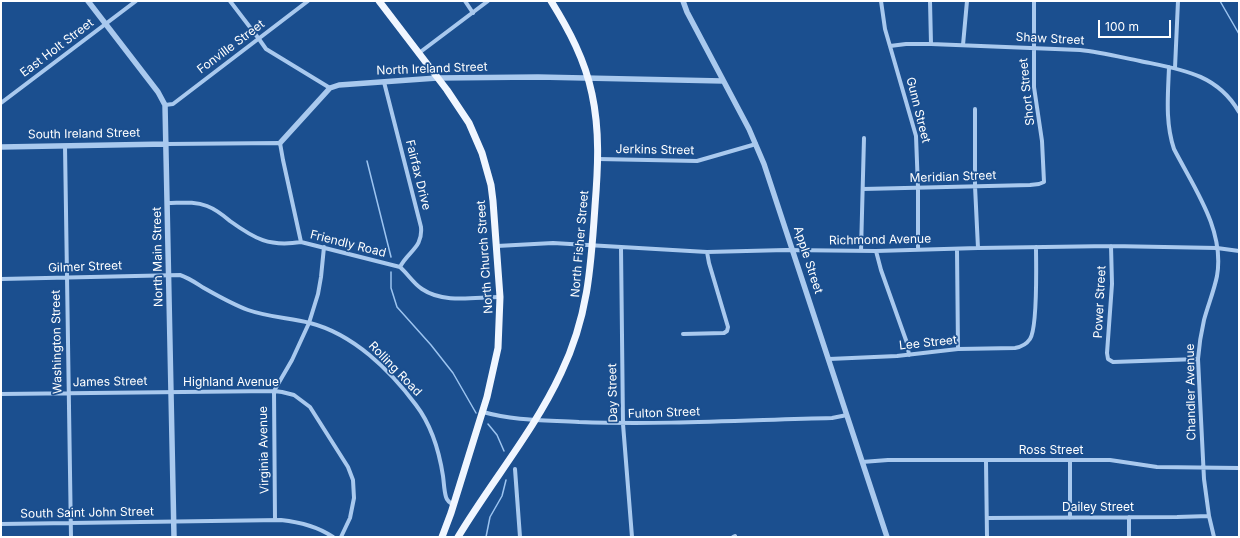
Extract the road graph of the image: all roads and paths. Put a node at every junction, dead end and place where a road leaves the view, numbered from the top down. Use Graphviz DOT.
graph roads {
  1 [pos="88,1"];
  2 [pos="136,1"];
  3 [pos="230,1"];
  4 [pos="308,1"];
  5 [pos="379,1"];
  6 [pos="465,1"];
  7 [pos="488,1"];
  8 [pos="551,1"];
  9 [pos="683,1"];
  10 [pos="881,1"];
  11 [pos="930,1"];
  12 [pos="967,1"];
  13 [pos="1034,1"];
  14 [pos="1178,1"];
  15 [pos="473,13"];
  16 [pos="106,24"];
  17 [pos="259,39"];
  18 [pos="931,44"];
  19 [pos="890,46"];
  20 [pos="963,46"];
  21 [pos="1033,48"];
  22 [pos="419,53"];
  23 [pos="1169,67"];
  24 [pos="1175,68"];
  25 [pos="437,78"];
  26 [pos="588,78"];
  27 [pos="723,81"];
  28 [pos="384,82"];
  29 [pos="330,88"];
  30 [pos="1,103"];
  31 [pos="165,105"];
  32 [pos="975,109"];
  33 [pos="1239,112"];
  34 [pos="864,138"];
  35 [pos="280,143"];
  36 [pos="167,144"];
  37 [pos="756,144"];
  38 [pos="1,146"];
  39 [pos="65,146"];
  40 [pos="598,158"];
  41 [pos="1044,182"];
  42 [pos="975,186"];
  43 [pos="918,188"];
  44 [pos="863,189"];
  45 [pos="167,203"];
  46 [pos="301,242"];
  47 [pos="497,246"];
  48 [pos="592,246"];
  49 [pos="1111,246"];
  50 [pos="324,247"];
  51 [pos="1036,247"];
  52 [pos="621,248"];
  53 [pos="978,248"];
  54 [pos="1217,248"];
  55 [pos="918,249"];
  56 [pos="957,249"];
  57 [pos="794,251"];
  58 [pos="860,251"];
  59 [pos="876,251"];
  60 [pos="1239,251"];
  61 [pos="708,252"];
  62 [pos="400,267"];
  63 [pos="169,276"];
  64 [pos="67,277"];
  65 [pos="1,279"];
  66 [pos="500,297"];
  67 [pos="309,323"];
  68 [pos="683,334"];
  69 [pos="958,349"];
  70 [pos="909,355"];
  71 [pos="829,359"];
  72 [pos="1198,359"];
  73 [pos="274,391"];
  74 [pos="172,392"];
  75 [pos="68,393"];
  76 [pos="1,394"];
  77 [pos="483,412"];
  78 [pos="847,415"];
  79 [pos="535,420"];
  80 [pos="623,424"];
  81 [pos="1070,460"];
  82 [pos="986,461"];
  83 [pos="862,462"];
  84 [pos="1203,468"];
  85 [pos="1239,468"];
  86 [pos="515,469"];
  87 [pos="454,505"];
  88 [pos="1209,516"];
  89 [pos="1129,517"];
  90 [pos="987,518"];
  91 [pos="1070,518"];
  92 [pos="275,520"];
  93 [pos="70,522"];
  94 [pos="174,522"];
  95 [pos="1,524"];
  96 [pos="71,537"];
  97 [pos="174,537"];
  98 [pos="333,537"];
  99 [pos="341,537"];
  100 [pos="442,537"];
  101 [pos="458,537"];
  102 [pos="520,537"];
  103 [pos="632,537"];
  104 [pos="888,537"];
  105 [pos="987,537"];
  106 [pos="1129,537"];
  107 [pos="1214,537"];
  1 -- 16 [label="street, North Main Street"];
  2 -- 16 [label="street, East Holt Street"];
  3 -- 17 [label="street"];
  4 -- 17 [label="street, Fonville Street"];
  5 -- 22 [label="main road, North Church Street"];
  6 -- 15 [label="street"];
  7 -- 15 [label="street"];
  8 -- 26 [label="main road, North Fisher Street"];
  9 -- 27 [label="street, Apple Street"];
  10 -- 19 [label="street, Gunn Street"];
  11 -- 18 [label="street"];
  12 -- 20 [label="street"];
  13 -- 21 [label="street, Short Street"];
  14 -- 24 [label="street"];
  15 -- 22 [label="street"];
  16 -- 30 [label="street, East Holt Street"];
  16 -- 31 [label="street, North Main Street"];
  17 -- 29 [label="street"];
  17 -- 31 [label="street, Fonville Street"];
  18 -- 19 [label="street, Shaw Street"];
  18 -- 20 [label="street, Shaw Street"];
  19 -- 43 [label="street, Gunn Street"];
  20 -- 21 [label="street, Shaw Street"];
  21 -- 23 [label="street, Shaw Street"];
  21 -- 41 [label="street, Short Street"];
  22 -- 25 [label="main road, North Church Street"];
  23 -- 24 [label="street, Shaw Street"];
  23 -- 54 [label="street, Chandler Avenue"];
  24 -- 33 [label="street, Shaw Street"];
  25 -- 26 [label="street, North Ireland Street"];
  25 -- 28 [label="street, North Ireland Street"];
  25 -- 47 [label="main road, North Church Street"];
  26 -- 27 [label="street, North Ireland Street"];
  26 -- 40 [label="main road, North Fisher Street"];
  27 -- 37 [label="street, Apple Street"];
  28 -- 29 [label="street, North Ireland Street"];
  28 -- 62 [label="street, Fairfax Drive"];
  29 -- 35 [label="street"];
  31 -- 36 [label="street, North Main Street"];
  32 -- 42 [label="street"];
  34 -- 44 [label="street"];
  35 -- 36 [label="street"];
  35 -- 46 [label="street"];
  36 -- 39 [label="street, South Ireland Street"];
  36 -- 45 [label="street, North Main Street"];
  37 -- 40 [label="street, Jerkins Street"];
  37 -- 57 [label="street, Apple Street"];
  38 -- 39 [label="street, South Ireland Street"];
  39 -- 64 [label="street, Washington Street"];
  40 -- 48 [label="main road, North Fisher Street"];
  41 -- 42 [label="street, Meridian Street"];
  42 -- 43 [label="street, Meridian Street"];
  42 -- 53 [label="street"];
  43 -- 44 [label="street, Meridian Street"];
  43 -- 55 [label="street, Gunn Street"];
  44 -- 58 [label="street"];
  45 -- 46 [label="street, Friendly Road"];
  45 -- 63 [label="street, North Main Street"];
  46 -- 50 [label="street, Friendly Road"];
  47 -- 48 [label="street, Richmond Avenue"];
  47 -- 66 [label="main road, North Church Street"];
  48 -- 52 [label="street, Richmond Avenue"];
  48 -- 79 [label="main road, North Fisher Street"];
  49 -- 51 [label="street, Richmond Avenue"];
  49 -- 54 [label="street, Richmond Avenue"];
  49 -- 72 [label="street, Power Street"];
  50 -- 62 [label="street, Friendly Road"];
  50 -- 67 [label="street, Virginia Avenue"];
  51 -- 53 [label="street, Richmond Avenue"];
  51 -- 69 [label="street, Lee Street"];
  52 -- 61 [label="street, Richmond Avenue"];
  52 -- 80 [label="street, Day Street"];
  53 -- 56 [label="street, Richmond Avenue"];
  54 -- 60 [label="street, Richmond Avenue"];
  54 -- 72 [label="street, Chandler Avenue"];
  55 -- 56 [label="street, Richmond Avenue"];
  55 -- 59 [label="street, Richmond Avenue"];
  56 -- 69 [label="street"];
  57 -- 58 [label="street, Richmond Avenue"];
  57 -- 61 [label="street, Richmond Avenue"];
  57 -- 71 [label="street, Apple Street"];
  58 -- 59 [label="street, Richmond Avenue"];
  59 -- 70 [label="street"];
  61 -- 68 [label="street"];
  62 -- 66 [label="street, Friendly Road"];
  63 -- 64 [label="street, Gilmer Street"];
  63 -- 67 [label="street, Rolling Road"];
  63 -- 74 [label="street, North Main Street"];
  64 -- 65 [label="street, Gilmer Street"];
  64 -- 75 [label="street, Washington Street"];
  66 -- 77 [label="main road, North Church Street"];
  67 -- 73 [label="street, Virginia Avenue"];
  67 -- 87 [label="street, Rolling Road"];
  69 -- 70 [label="street, Lee Street"];
  70 -- 71 [label="street, Lee Street"];
  71 -- 78 [label="street, Apple Street"];
  72 -- 84 [label="street, Chandler Avenue"];
  73 -- 74 [label="street, Highland Avenue"];
  73 -- 92 [label="street, Virginia Avenue"];
  73 -- 99 [label="street, Highland Avenue"];
  74 -- 75 [label="street, James Street"];
  74 -- 94 [label="street, North Main Street"];
  75 -- 76 [label="street, James Street"];
  75 -- 93 [label="street, Washington Street"];
  77 -- 79 [label="street, Fulton Street"];
  77 -- 87 [label="main road, North Church Street"];
  78 -- 80 [label="street, Fulton Street"];
  78 -- 83 [label="street, Apple Street"];
  79 -- 80 [label="street, Fulton Street"];
  79 -- 101 [label="main road, North Fisher Street"];
  80 -- 103 [label="street, Day Street"];
  81 -- 82 [label="street, Ross Street"];
  81 -- 84 [label="street, Ross Street"];
  81 -- 91 [label="street"];
  82 -- 83 [label="street, Ross Street"];
  82 -- 90 [label="street"];
  83 -- 104 [label="street, Apple Street"];
  84 -- 85 [label="street, Ross Street"];
  84 -- 88 [label="street, Chandler Avenue"];
  86 -- 102 [label="street"];
  87 -- 100 [label="main road, North Church Street"];
  88 -- 89 [label="street, Dailey Street"];
  88 -- 107 [label="street, Chandler Avenue"];
  89 -- 91 [label="street, Dailey Street"];
  89 -- 106 [label="street"];
  90 -- 91 [label="street, Dailey Street"];
  90 -- 105 [label="street"];
  92 -- 94 [label="street, South Saint John Street"];
  92 -- 98 [label="street, South Saint John Street"];
  93 -- 94 [label="street, South Saint John Street"];
  93 -- 95 [label="street, South Saint John Street"];
  93 -- 96 [label="street, Washington Street"];
  94 -- 97 [label="street, North Main Street"];
}
